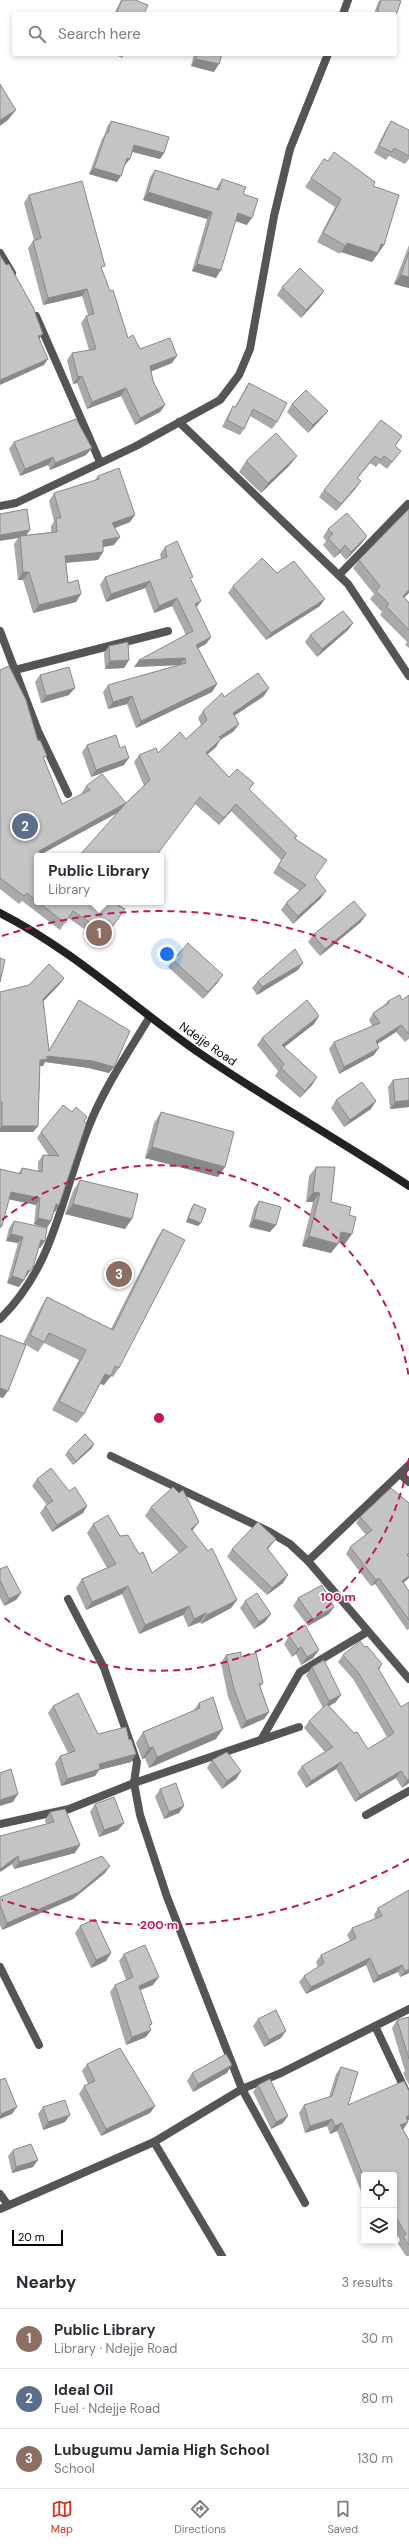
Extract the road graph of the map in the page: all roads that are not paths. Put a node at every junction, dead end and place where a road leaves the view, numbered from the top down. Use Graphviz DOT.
graph roads {
  1 [pos="348,0"];
  2 [pos="344,12"];
  3 [pos="327,56"];
  4 [pos="0,253"];
  5 [pos="16,280"];
  6 [pos="32,308"];
  7 [pos="179,422"];
  8 [pos="100,462"];
  9 [pos="408,504"];
  10 [pos="0,506"];
  11 [pos="339,575"];
  12 [pos="0,631"];
  13 [pos="168,631"];
  14 [pos="15,670"];
  15 [pos="409,676"];
  16 [pos="68,794"];
  17 [pos="0,913"];
  18 [pos="149,1018"];
  19 [pos="409,1186"];
  20 [pos="0,1319"];
  21 [pos="111,1456"];
  22 [pos="409,1465"];
  23 [pos="400,1474"];
  24 [pos="409,1482"];
  25 [pos="308,1561"];
  26 [pos="68,1599"];
  27 [pos="367,1632"];
  28 [pos="409,1679"];
  29 [pos="299,1727"];
  30 [pos="261,1740"];
  31 [pos="134,1784"];
  32 [pos="409,1791"];
  33 [pos="366,1815"];
  34 [pos="0,1824"];
  35 [pos="0,1967"];
  36 [pos="409,2009"];
  37 [pos="375,2026"];
  38 [pos="39,2045"];
  39 [pos="242,2089"];
  40 [pos="409,2098"];
  41 [pos="154,2142"];
  42 [pos="0,2194"];
  43 [pos="305,2203"];
  44 [pos="4,2207"];
  45 [pos="222,2256"];
  1 -- 2 [label="street"];
  3 -- 7 [label="street"];
  4 -- 5 [label="street"];
  6 -- 8 [label="street"];
  7 -- 8 [label="street"];
  7 -- 11 [label="street"];
  8 -- 10 [label="street"];
  9 -- 11 [label="street"];
  11 -- 15 [label="street"];
  12 -- 14 [label="street"];
  13 -- 14 [label="street"];
  14 -- 16 [label="street"];
  17 -- 18 [label="street, Ndejje Road"];
  18 -- 19 [label="street, Ndejje Road"];
  18 -- 20 [label="street"];
  21 -- 25 [label="street"];
  22 -- 23 [label="street"];
  23 -- 24 [label="street"];
  23 -- 25 [label="street"];
  25 -- 27 [label="street"];
  26 -- 31 [label="street"];
  27 -- 28 [label="street"];
  27 -- 30 [label="street"];
  29 -- 30 [label="street"];
  30 -- 31 [label="street"];
  31 -- 34 [label="street"];
  31 -- 39 [label="street"];
  32 -- 33 [label="street"];
  35 -- 38 [label="street"];
  36 -- 37 [label="street"];
  37 -- 39 [label="street"];
  37 -- 40 [label="street"];
  39 -- 41 [label="street"];
  39 -- 43 [label="street"];
  41 -- 44 [label="street"];
  41 -- 45 [label="street"];
  42 -- 44 [label="street"];
}
